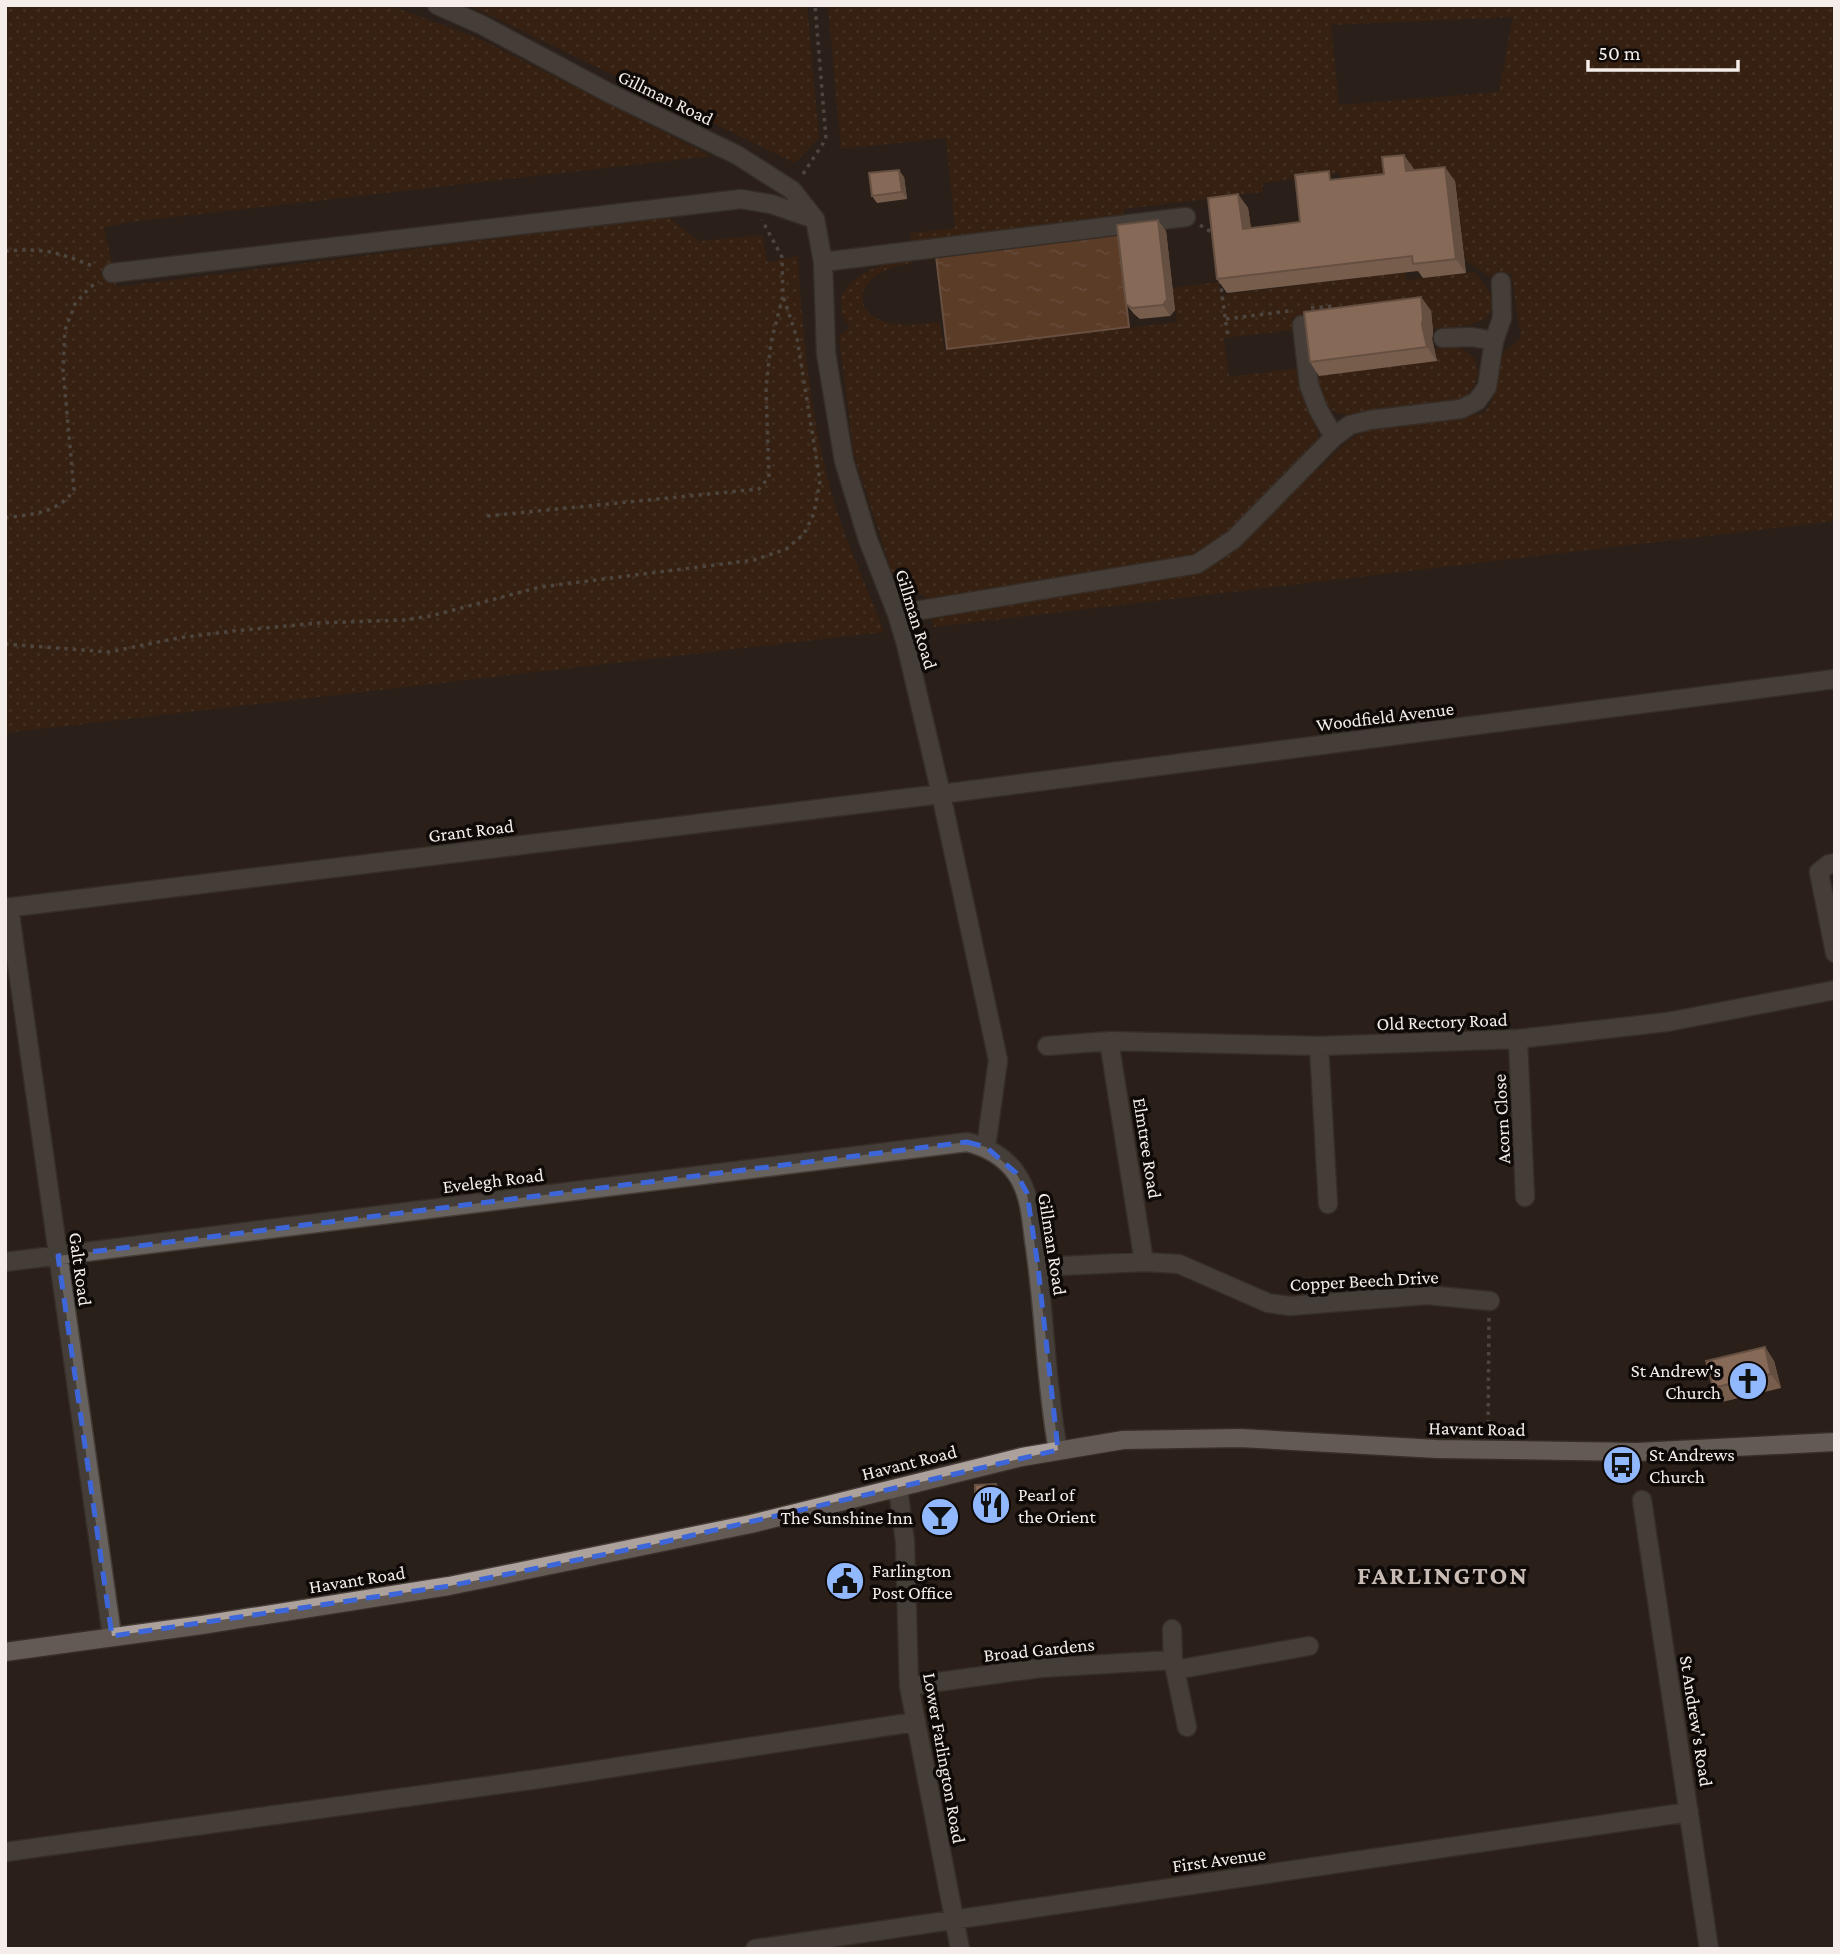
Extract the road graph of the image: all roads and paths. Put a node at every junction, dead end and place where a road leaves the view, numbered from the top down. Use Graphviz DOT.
graph roads {
  1 [pos="437,5"];
  2 [pos="815,5"];
  3 [pos="792,190"];
  4 [pos="741,199"];
  5 [pos="1186,217"];
  6 [pos="815,219"];
  7 [pos="1215,235"];
  8 [pos="5,251"];
  9 [pos="822,262"];
  10 [pos="1219,271"];
  11 [pos="113,273"];
  12 [pos="1501,282"];
  13 [pos="783,296"];
  14 [pos="1302,325"];
  15 [pos="1228,338"];
  16 [pos="1443,338"];
  17 [pos="1494,341"];
  18 [pos="1334,437"];
  19 [pos="487,516"];
  20 [pos="5,518"];
  21 [pos="897,614"];
  22 [pos="5,644"];
  23 [pos="1835,679"];
  24 [pos="941,794"];
  25 [pos="1835,863"];
  26 [pos="7,908"];
  27 [pos="1835,953"];
  28 [pos="1835,990"];
  29 [pos="1518,1039"];
  30 [pos="1110,1041"];
  31 [pos="1047,1046"];
  32 [pos="1319,1046"];
  33 [pos="986,1147"];
  34 [pos="1525,1197"];
  35 [pos="1328,1204"];
  36 [pos="58,1256"];
  37 [pos="5,1262"];
  38 [pos="1144,1262"];
  39 [pos="1038,1267"];
  40 [pos="1490,1301"];
  41 [pos="1488,1414"];
  42 [pos="1835,1442"];
  43 [pos="1058,1450"];
  44 [pos="898,1488"];
  45 [pos="1642,1500"];
  46 [pos="1172,1629"];
  47 [pos="112,1636"];
  48 [pos="1309,1646"];
  49 [pos="5,1652"];
  50 [pos="1174,1665"];
  51 [pos="909,1686"];
  52 [pos="915,1722"];
  53 [pos="1186,1727"];
  54 [pos="1689,1812"];
  55 [pos="5,1852"];
  56 [pos="953,1919"];
  57 [pos="755,1949"];
  58 [pos="960,1949"];
  59 [pos="1709,1949"];
  1 -- 3 [label="street, Gillman Road"];
  2 -- 3 [label="path"];
  3 -- 6 [label="street, Gillman Road"];
  4 -- 6 [label="street"];
  4 -- 11 [label="street"];
  4 -- 13 [label="path"];
  5 -- 7 [label="path"];
  5 -- 9 [label="street"];
  6 -- 9 [label="street, Gillman Road"];
  8 -- 11 [label="path"];
  9 -- 21 [label="street, Gillman Road"];
  10 -- 15 [label="path"];
  11 -- 20 [label="path"];
  12 -- 17 [label="street"];
  13 -- 19 [label="path"];
  13 -- 22 [label="path"];
  14 -- 18 [label="street"];
  16 -- 17 [label="street"];
  17 -- 18 [label="street"];
  18 -- 21 [label="street"];
  21 -- 24 [label="street, Gillman Road"];
  23 -- 24 [label="street, Woodfield Avenue"];
  24 -- 26 [label="street, Grant Road"];
  24 -- 33 [label="street, Gillman Road"];
  25 -- 27 [label="street"];
  26 -- 36 [label="street, Galt Road"];
  28 -- 29 [label="street, Old Rectory Road"];
  29 -- 32 [label="street, Old Rectory Road"];
  29 -- 34 [label="street, Acorn Close"];
  30 -- 31 [label="street, Old Rectory Road"];
  30 -- 32 [label="street, Old Rectory Road"];
  30 -- 38 [label="street, Elmtree Road"];
  32 -- 35 [label="street"];
  33 -- 36 [label="street, Evelegh Road"];
  33 -- 39 [label="street, Gillman Road"];
  36 -- 37 [label="street, Evelegh Road"];
  36 -- 47 [label="street, Galt Road"];
  38 -- 39 [label="street, Copper Beech Drive"];
  38 -- 40 [label="street, Copper Beech Drive"];
  39 -- 43 [label="street, Gillman Road"];
  40 -- 41 [label="path"];
  42 -- 43 [label="main road, Havant Road"];
  43 -- 44 [label="main road, Havant Road"];
  44 -- 47 [label="main road, Havant Road"];
  44 -- 51 [label="street, Lower Farlington Road"];
  45 -- 54 [label="street, St Andrew's Road"];
  46 -- 50 [label="street"];
  47 -- 49 [label="main road, Havant Road"];
  48 -- 50 [label="street, Broad Gardens"];
  50 -- 51 [label="street, Broad Gardens"];
  50 -- 53 [label="street"];
  51 -- 52 [label="street, Lower Farlington Road"];
  52 -- 55 [label="street"];
  52 -- 56 [label="street, Lower Farlington Road"];
  54 -- 56 [label="street, First Avenue"];
  54 -- 59 [label="street, St Andrew's Road"];
  56 -- 57 [label="street, First Avenue"];
  56 -- 58 [label="street, Lower Farlington Road"];
}
